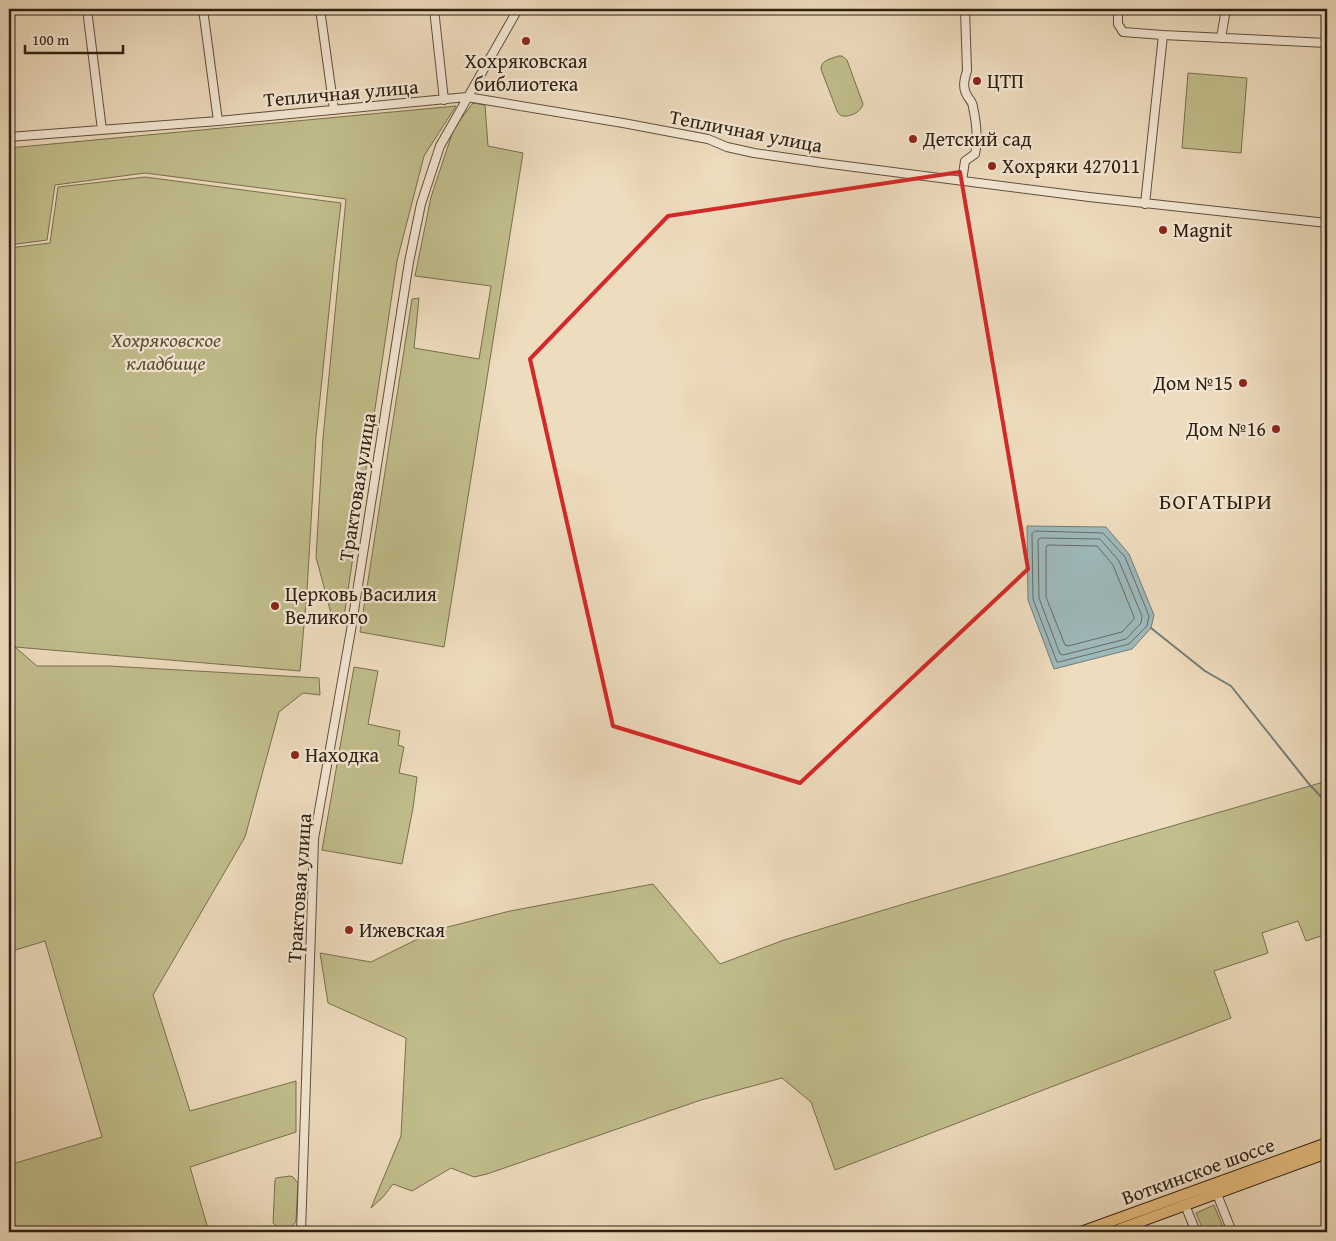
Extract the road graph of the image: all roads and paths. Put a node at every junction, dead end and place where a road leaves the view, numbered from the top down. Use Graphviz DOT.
graph roads {
  1 [pos="87,9"];
  2 [pos="203,9"];
  3 [pos="320,9"];
  4 [pos="434,9"];
  5 [pos="518,9"];
  6 [pos="965,9"];
  7 [pos="1118,9"];
  8 [pos="1226,9"];
  9 [pos="1163,35"];
  10 [pos="1221,38"];
  11 [pos="1327,43"];
  12 [pos="467,97"];
  13 [pos="444,100"];
  14 [pos="334,110"];
  15 [pos="218,121"];
  16 [pos="102,130"];
  17 [pos="9,138"];
  18 [pos="962,181"];
  19 [pos="1145,204"];
  20 [pos="1327,223"];
  21 [pos="1327,1143"];
  22 [pos="1327,1153"];
  23 [pos="1217,1194"];
  24 [pos="1185,1205"];
  25 [pos="301,1232"];
  26 [pos="1081,1232"];
  27 [pos="1112,1232"];
  28 [pos="1196,1232"];
  29 [pos="1232,1232"];
  1 -- 16 [label="street"];
  2 -- 15 [label="street"];
  3 -- 14 [label="street"];
  4 -- 13 [label="street"];
  5 -- 12 [label="street, Трактовая улица"];
  6 -- 18 [label="street"];
  7 -- 9 [label="street"];
  8 -- 10 [label="street"];
  9 -- 10 [label="street"];
  9 -- 19 [label="street"];
  10 -- 11 [label="street"];
  12 -- 13 [label="street, Тепличная улица"];
  12 -- 18 [label="street, Тепличная улица"];
  12 -- 25 [label="street, Трактовая улица"];
  13 -- 14 [label="street, Тепличная улица"];
  14 -- 15 [label="street, Тепличная улица"];
  15 -- 16 [label="street, Тепличная улица"];
  16 -- 17 [label="street, Тепличная улица"];
  18 -- 19 [label="street, Тепличная улица"];
  19 -- 20 [label="street, Тепличная улица"];
  21 -- 26 [label="main road, Воткинское шоссе"];
  22 -- 23 [label="main road, Воткинское шоссе"];
  23 -- 24 [label="main road, Воткинское шоссе"];
  23 -- 29 [label="street"];
  24 -- 27 [label="main road, Воткинское шоссе"];
  24 -- 28 [label="street"];
}
